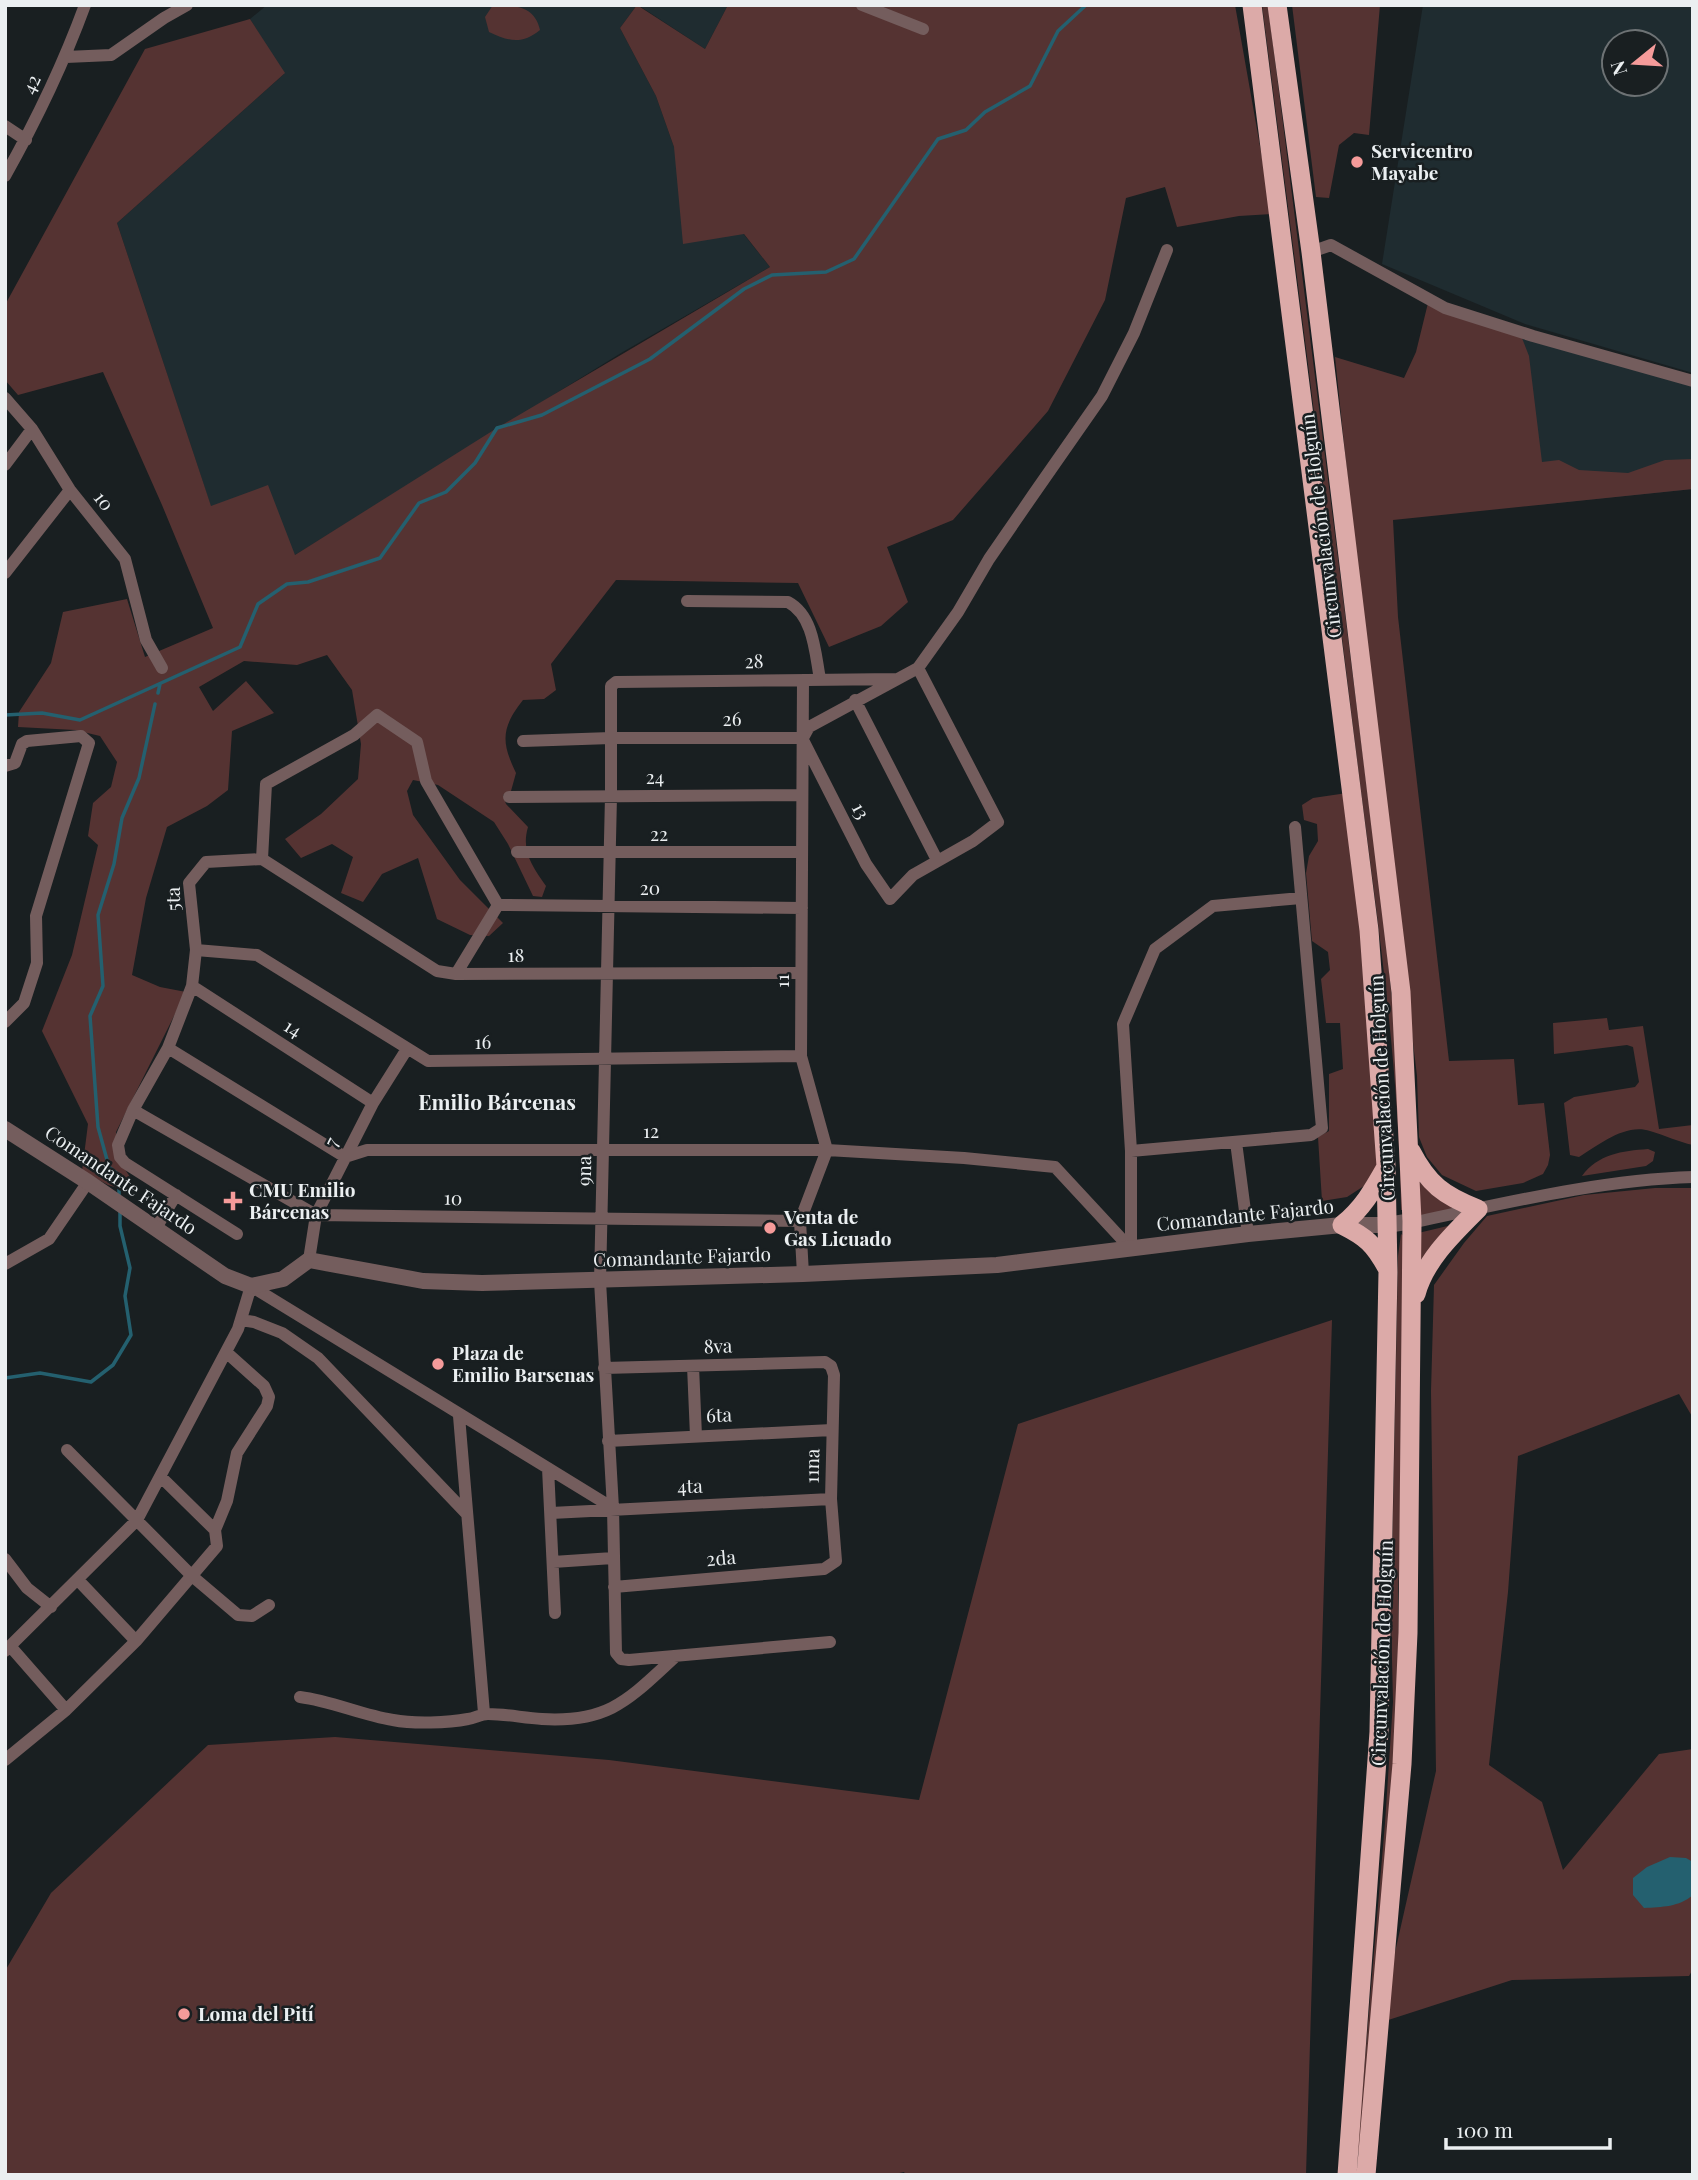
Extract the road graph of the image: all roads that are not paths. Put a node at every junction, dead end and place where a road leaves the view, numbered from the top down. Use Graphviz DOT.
graph roads {
  1 [pos="85,5"];
  2 [pos="187,5"];
  3 [pos="862,5"];
  4 [pos="1277,6"];
  5 [pos="1251,10"];
  6 [pos="923,29"];
  7 [pos="66,57"];
  8 [pos="5,126"];
  9 [pos="26,140"];
  10 [pos="5,176"];
  11 [pos="1167,250"];
  12 [pos="1311,251"];
  13 [pos="1693,381"];
  14 [pos="5,398"];
  15 [pos="32,429"];
  16 [pos="5,465"];
  17 [pos="70,490"];
  18 [pos="5,573"];
  19 [pos="687,601"];
  20 [pos="162,668"];
  21 [pos="918,668"];
  22 [pos="897,678"];
  23 [pos="820,679"];
  24 [pos="803,680"];
  25 [pos="613,684"];
  26 [pos="855,700"];
  27 [pos="611,738"];
  28 [pos="803,738"];
  29 [pos="523,741"];
  30 [pos="5,766"];
  31 [pos="802,795"];
  32 [pos="611,796"];
  33 [pos="509,797"];
  34 [pos="1295,827"];
  35 [pos="517,852"];
  36 [pos="802,852"];
  37 [pos="610,853"];
  38 [pos="262,859"];
  39 [pos="937,860"];
  40 [pos="1301,898"];
  41 [pos="498,905"];
  42 [pos="607,907"];
  43 [pos="802,908"];
  44 [pos="196,950"];
  45 [pos="802,973"];
  46 [pos="456,974"];
  47 [pos="607,975"];
  48 [pos="192,986"];
  49 [pos="5,1022"];
  50 [pos="168,1048"];
  51 [pos="407,1049"];
  52 [pos="801,1056"];
  53 [pos="605,1060"];
  54 [pos="373,1103"];
  55 [pos="134,1110"];
  56 [pos="5,1129"];
  57 [pos="1236,1142"];
  58 [pos="1409,1147"];
  59 [pos="604,1150"];
  60 [pos="827,1150"];
  61 [pos="1131,1151"];
  62 [pos="345,1157"];
  63 [pos="1386,1166"];
  64 [pos="1693,1177"];
  65 [pos="88,1182"];
  66 [pos="176,1195"];
  67 [pos="1478,1209"];
  68 [pos="316,1215"];
  69 [pos="602,1218"];
  70 [pos="800,1221"];
  71 [pos="1412,1221"];
  72 [pos="1342,1225"];
  73 [pos="1387,1225"];
  74 [pos="156,1228"];
  75 [pos="237,1234"];
  76 [pos="1248,1234"];
  77 [pos="1131,1249"];
  78 [pos="309,1260"];
  79 [pos="5,1264"];
  80 [pos="1388,1272"];
  81 [pos="803,1274"];
  82 [pos="600,1281"];
  83 [pos="251,1286"];
  84 [pos="1412,1308"];
  85 [pos="241,1320"];
  86 [pos="226,1352"];
  87 [pos="693,1366"];
  88 [pos="831,1366"];
  89 [pos="604,1368"];
  90 [pos="459,1416"];
  91 [pos="832,1430"];
  92 [pos="696,1436"];
  93 [pos="608,1441"];
  94 [pos="67,1450"];
  95 [pos="548,1468"];
  96 [pos="161,1477"];
  97 [pos="831,1499"];
  98 [pos="612,1508"];
  99 [pos="466,1513"];
  100 [pos="551,1513"];
  101 [pos="137,1520"];
  102 [pos="215,1530"];
  103 [pos="613,1558"];
  104 [pos="5,1559"];
  105 [pos="553,1562"];
  106 [pos="831,1565"];
  107 [pos="192,1576"];
  108 [pos="79,1580"];
  109 [pos="614,1587"];
  110 [pos="269,1605"];
  111 [pos="51,1607"];
  112 [pos="555,1613"];
  113 [pos="136,1641"];
  114 [pos="830,1642"];
  115 [pos="8,1649"];
  116 [pos="676,1656"];
  117 [pos="300,1697"];
  118 [pos="66,1710"];
  119 [pos="484,1713"];
  120 [pos="5,1760"];
  121 [pos="1347,2175"];
  122 [pos="1366,2175"];
  1 -- 7 [label="street, 42"];
  2 -- 7 [label="street"];
  3 -- 6 [label="street"];
  4 -- 12 [label="highway, Circunvalación de Holguín"];
  5 -- 63 [label="highway, Circunvalación de Holguín"];
  7 -- 9 [label="street, 42"];
  8 -- 9 [label="street"];
  9 -- 10 [label="street, 42"];
  11 -- 21 [label="street"];
  12 -- 13 [label="street"];
  12 -- 58 [label="highway, Circunvalación de Holguín"];
  14 -- 15 [label="street, 10"];
  15 -- 16 [label="street"];
  15 -- 17 [label="street, 10"];
  17 -- 18 [label="street"];
  17 -- 20 [label="street, 10"];
  19 -- 23 [label="street"];
  21 -- 22 [label="street"];
  21 -- 39 [label="street"];
  22 -- 23 [label="street, 28"];
  22 -- 26 [label="street"];
  23 -- 24 [label="street, 28"];
  24 -- 25 [label="street, 28"];
  24 -- 28 [label="street, 11"];
  25 -- 27 [label="street, 9na"];
  26 -- 28 [label="street"];
  26 -- 39 [label="street"];
  27 -- 28 [label="street, 26"];
  27 -- 29 [label="street, 26"];
  27 -- 32 [label="street, 9na"];
  28 -- 31 [label="street, 11"];
  28 -- 39 [label="street, 13"];
  30 -- 49 [label="street"];
  31 -- 32 [label="street, 24"];
  31 -- 36 [label="street, 11"];
  32 -- 33 [label="street, 24"];
  32 -- 37 [label="street, 9na"];
  34 -- 40 [label="street"];
  35 -- 37 [label="street, 22"];
  36 -- 37 [label="street, 22"];
  36 -- 43 [label="street, 11"];
  37 -- 42 [label="street, 9na"];
  38 -- 41 [label="street"];
  38 -- 44 [label="street, 5ta"];
  38 -- 46 [label="street, 18"];
  40 -- 57 [label="street"];
  40 -- 61 [label="street"];
  41 -- 42 [label="street, 20"];
  41 -- 46 [label="street"];
  42 -- 43 [label="street, 20"];
  42 -- 47 [label="street, 9na"];
  43 -- 45 [label="street, 11"];
  44 -- 48 [label="street, 5ta"];
  44 -- 51 [label="street, 16"];
  45 -- 47 [label="street, 18"];
  45 -- 52 [label="street, 11"];
  46 -- 47 [label="street, 18"];
  47 -- 53 [label="street, 9na"];
  48 -- 50 [label="street, 5ta"];
  48 -- 54 [label="street, 14"];
  50 -- 55 [label="street, 5ta"];
  50 -- 62 [label="street"];
  51 -- 53 [label="street, 16"];
  51 -- 54 [label="street, 7"];
  52 -- 53 [label="street, 16"];
  52 -- 60 [label="street, 11"];
  53 -- 59 [label="street, 9na"];
  54 -- 62 [label="street, 7"];
  55 -- 66 [label="street, 5ta"];
  55 -- 68 [label="street, 10"];
  56 -- 65 [label="street, Comandante Fajardo"];
  57 -- 61 [label="street"];
  57 -- 76 [label="street"];
  58 -- 67 [label="highway"];
  58 -- 71 [label="highway, Circunvalación de Holguín"];
  59 -- 60 [label="street, 12"];
  59 -- 62 [label="street, 12"];
  59 -- 69 [label="street, 9na"];
  60 -- 70 [label="street"];
  60 -- 77 [label="street, 12"];
  61 -- 77 [label="street"];
  62 -- 68 [label="street, 7"];
  63 -- 72 [label="highway"];
  63 -- 73 [label="highway, Circunvalación de Holguín"];
  64 -- 67 [label="street"];
  65 -- 74 [label="street, Comandante Fajardo"];
  65 -- 79 [label="street"];
  66 -- 74 [label="street"];
  66 -- 75 [label="street"];
  67 -- 71 [label="street"];
  67 -- 84 [label="highway"];
  68 -- 69 [label="street, 10"];
  68 -- 78 [label="street, 7"];
  69 -- 70 [label="street, 10"];
  69 -- 82 [label="street, 9na"];
  70 -- 81 [label="street"];
  71 -- 73 [label="street, Comandante Fajardo"];
  71 -- 84 [label="highway, Circunvalación de Holguín"];
  72 -- 73 [label="street, Comandante Fajardo"];
  72 -- 76 [label="street, Comandante Fajardo"];
  72 -- 80 [label="highway"];
  73 -- 80 [label="highway, Circunvalación de Holguín"];
  74 -- 83 [label="street, Comandante Fajardo"];
  76 -- 77 [label="street, Comandante Fajardo"];
  77 -- 81 [label="street, Comandante Fajardo"];
  78 -- 82 [label="street, Comandante Fajardo"];
  78 -- 83 [label="street"];
  80 -- 121 [label="highway, Circunvalación de Holguín"];
  81 -- 82 [label="street, Comandante Fajardo"];
  82 -- 89 [label="street, 9na"];
  83 -- 85 [label="street"];
  83 -- 90 [label="street"];
  84 -- 122 [label="highway, Circunvalación de Holguín"];
  85 -- 86 [label="street"];
  85 -- 99 [label="street"];
  86 -- 96 [label="street"];
  86 -- 102 [label="street"];
  87 -- 88 [label="street, 8va"];
  87 -- 89 [label="street, 8va"];
  87 -- 92 [label="street"];
  88 -- 91 [label="street, 11na"];
  89 -- 93 [label="street, 9na"];
  90 -- 95 [label="street"];
  90 -- 99 [label="street"];
  91 -- 92 [label="street, 6ta"];
  91 -- 97 [label="street, 11na"];
  92 -- 93 [label="street, 6ta"];
  93 -- 98 [label="street, 9na"];
  94 -- 101 [label="street"];
  95 -- 98 [label="street"];
  95 -- 100 [label="street"];
  96 -- 101 [label="street"];
  96 -- 102 [label="street"];
  97 -- 98 [label="street, 4ta"];
  97 -- 106 [label="street, 11na"];
  98 -- 100 [label="street, 4ta"];
  98 -- 103 [label="street, 9na"];
  99 -- 119 [label="street"];
  100 -- 105 [label="street"];
  101 -- 107 [label="street"];
  101 -- 108 [label="street"];
  102 -- 107 [label="street"];
  103 -- 105 [label="street"];
  103 -- 109 [label="street, 9na"];
  104 -- 111 [label="street"];
  105 -- 112 [label="street"];
  106 -- 109 [label="street, 2da"];
  107 -- 110 [label="street"];
  107 -- 113 [label="street"];
  108 -- 111 [label="street"];
  108 -- 113 [label="street"];
  109 -- 116 [label="street, 9na"];
  111 -- 115 [label="street"];
  113 -- 118 [label="street"];
  114 -- 116 [label="street"];
  115 -- 118 [label="street"];
  116 -- 119 [label="street"];
  117 -- 119 [label="street"];
  118 -- 120 [label="street"];
}
